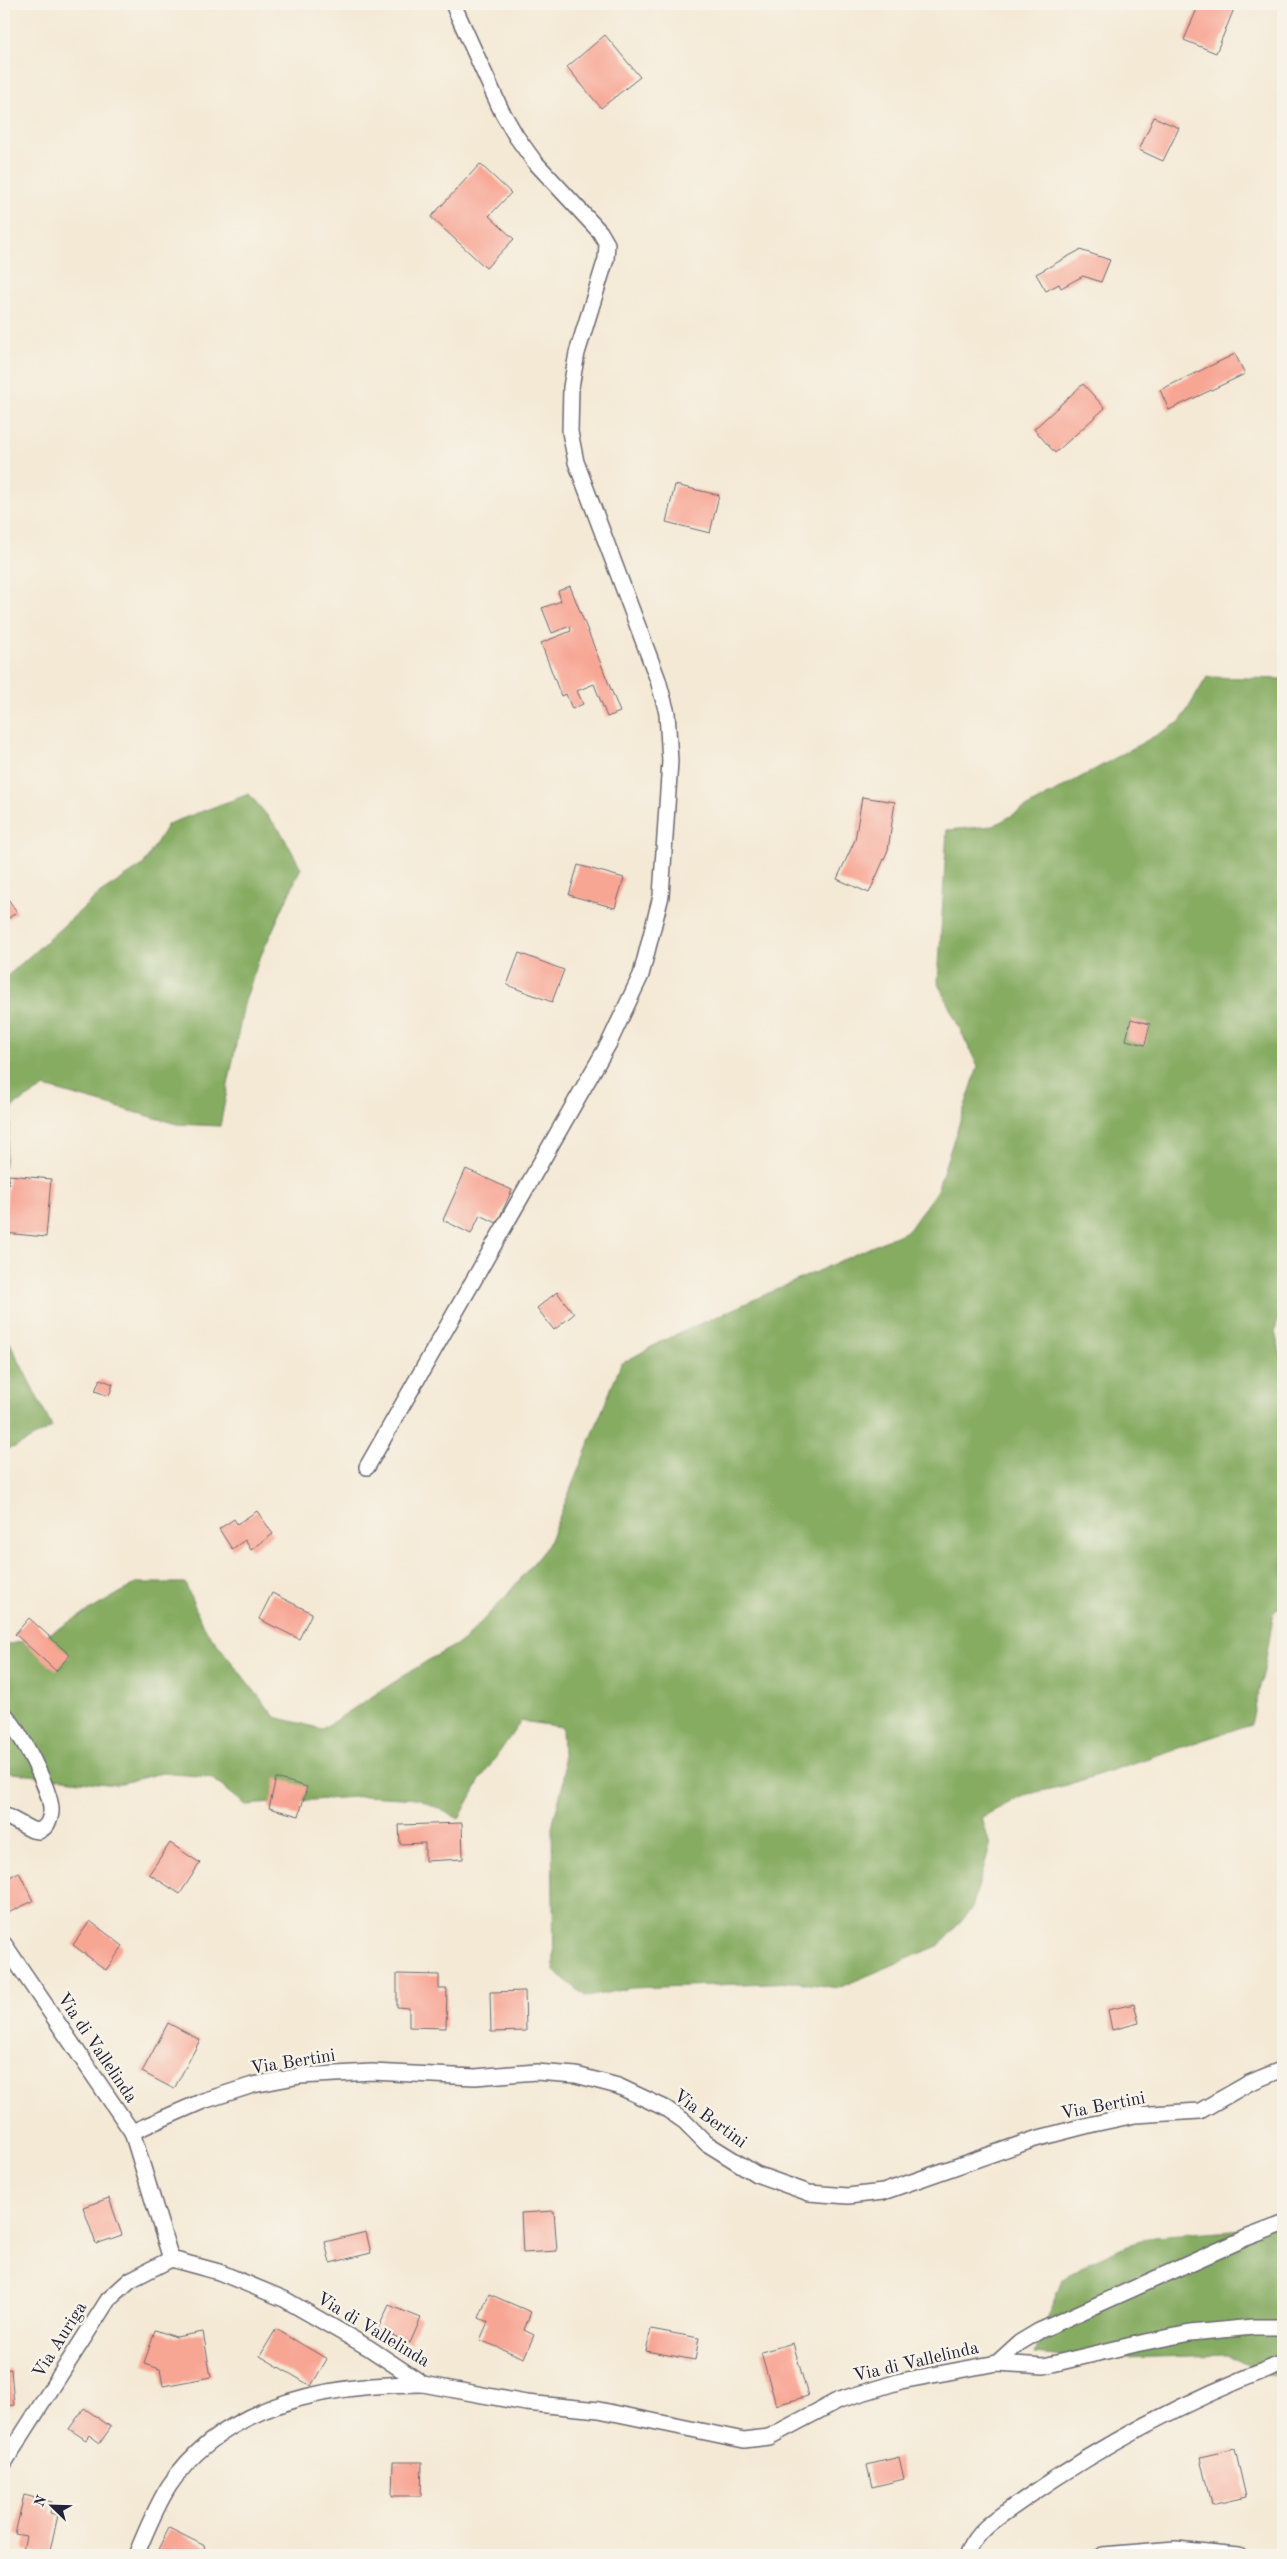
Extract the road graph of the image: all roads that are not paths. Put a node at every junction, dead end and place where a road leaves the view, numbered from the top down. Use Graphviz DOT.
graph roads {
  1 [pos="453,4"];
  2 [pos="366,1467"];
  3 [pos="4,1714"];
  4 [pos="4,1815"];
  5 [pos="4,1944"];
  6 [pos="1283,2069"];
  7 [pos="132,2132"];
  8 [pos="1283,2224"];
  9 [pos="171,2260"];
  10 [pos="1283,2327"];
  11 [pos="998,2363"];
  12 [pos="1283,2363"];
  13 [pos="423,2384"];
  14 [pos="4,2463"];
  15 [pos="136,2555"];
  16 [pos="967,2555"];
  17 [pos="1102,2555"];
  18 [pos="1239,2555"];
  1 -- 2 [label="street"];
  3 -- 4 [label="street"];
  5 -- 7 [label="street, Via di Vallelinda"];
  6 -- 7 [label="street, Via Bertini"];
  7 -- 9 [label="street, Via di Vallelinda"];
  8 -- 11 [label="street, Via di Vallelinda"];
  9 -- 13 [label="street, Via di Vallelinda"];
  9 -- 14 [label="street, Via Auriga"];
  10 -- 11 [label="street, Via di Vallelinda"];
  11 -- 13 [label="street, Via di Vallelinda"];
  12 -- 16 [label="street"];
  13 -- 15 [label="street"];
  17 -- 18 [label="street"];
}
